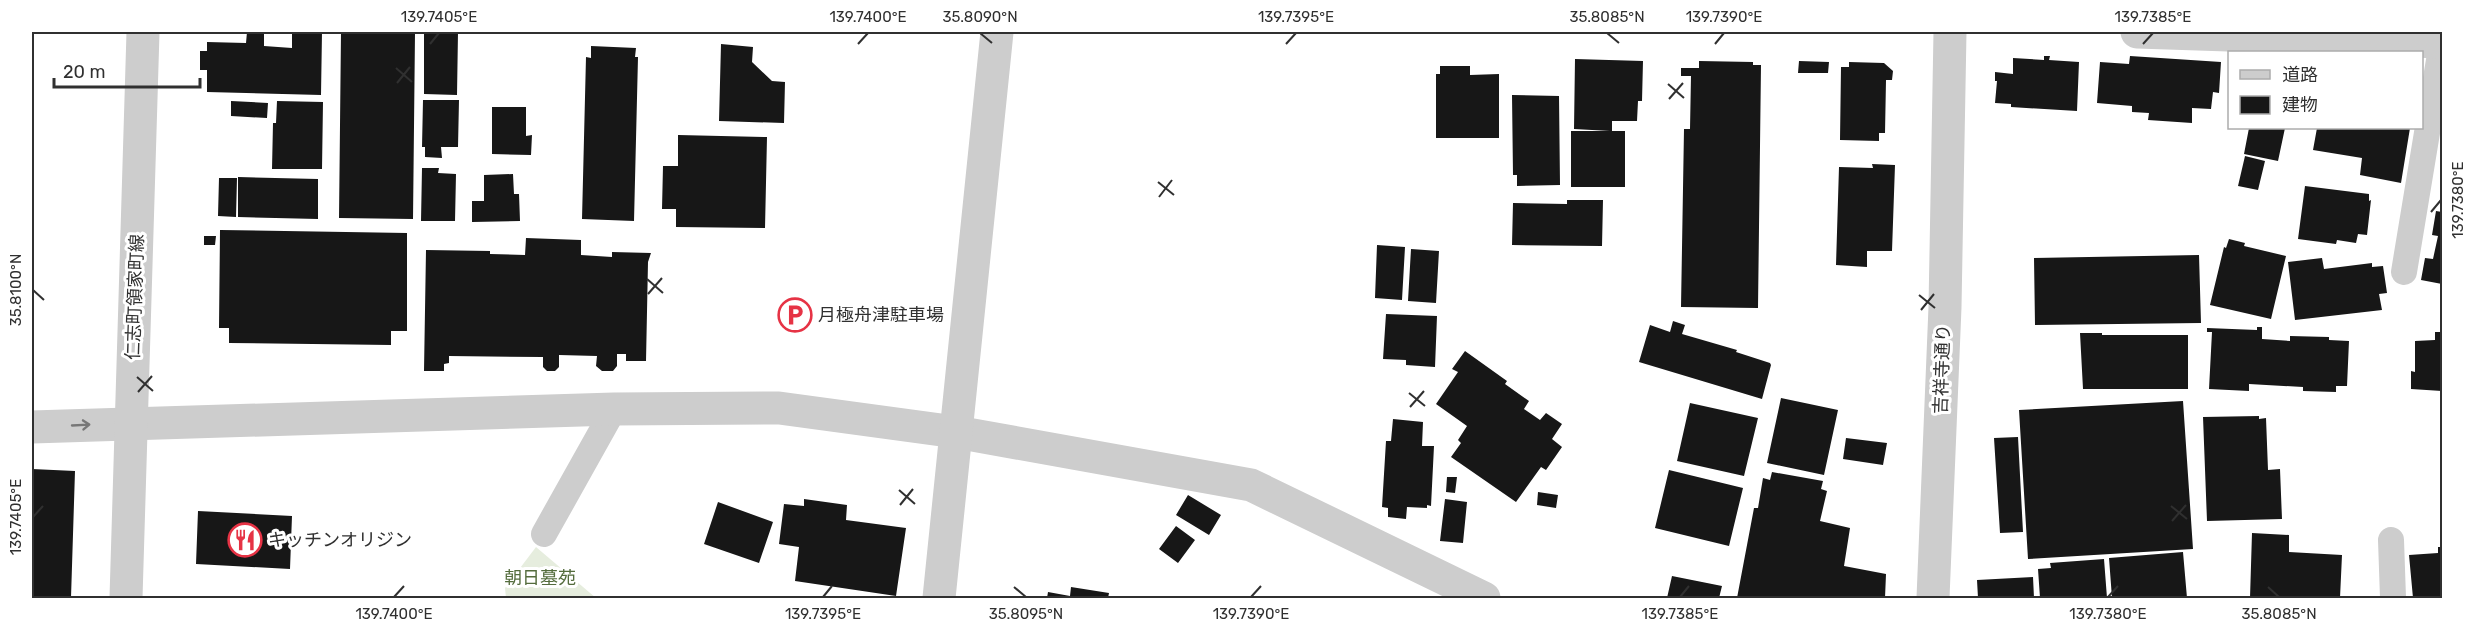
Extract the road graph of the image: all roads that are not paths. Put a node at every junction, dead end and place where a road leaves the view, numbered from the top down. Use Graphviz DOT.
graph roads {
  1 [pos="144,32"];
  2 [pos="997,32"];
  3 [pos="1950,32"];
  4 [pos="2137,32"];
  5 [pos="2442,42"];
  6 [pos="2404,272"];
  7 [pos="614,409"];
  8 [pos="130,422"];
  9 [pos="32,427"];
  10 [pos="956,432"];
  11 [pos="544,534"];
  12 [pos="2391,540"];
  13 [pos="126,598"];
  14 [pos="939,598"];
  15 [pos="1484,598"];
  16 [pos="1933,598"];
  17 [pos="2393,598"];
  1 -- 8 [label="street, 仁志町領家町線"];
  2 -- 10 [label="street"];
  3 -- 16 [label="street, 吉祥寺通り"];
  4 -- 5 [label="street"];
  5 -- 6 [label="lane"];
  7 -- 8 [label="street"];
  7 -- 10 [label="street"];
  7 -- 11 [label="lane"];
  9 -- 8 [label="street, one-way"];
  8 -- 13 [label="street, 仁志町領家町線"];
  10 -- 14 [label="street"];
  10 -- 15 [label="street"];
  12 -- 17 [label="lane"];
}
